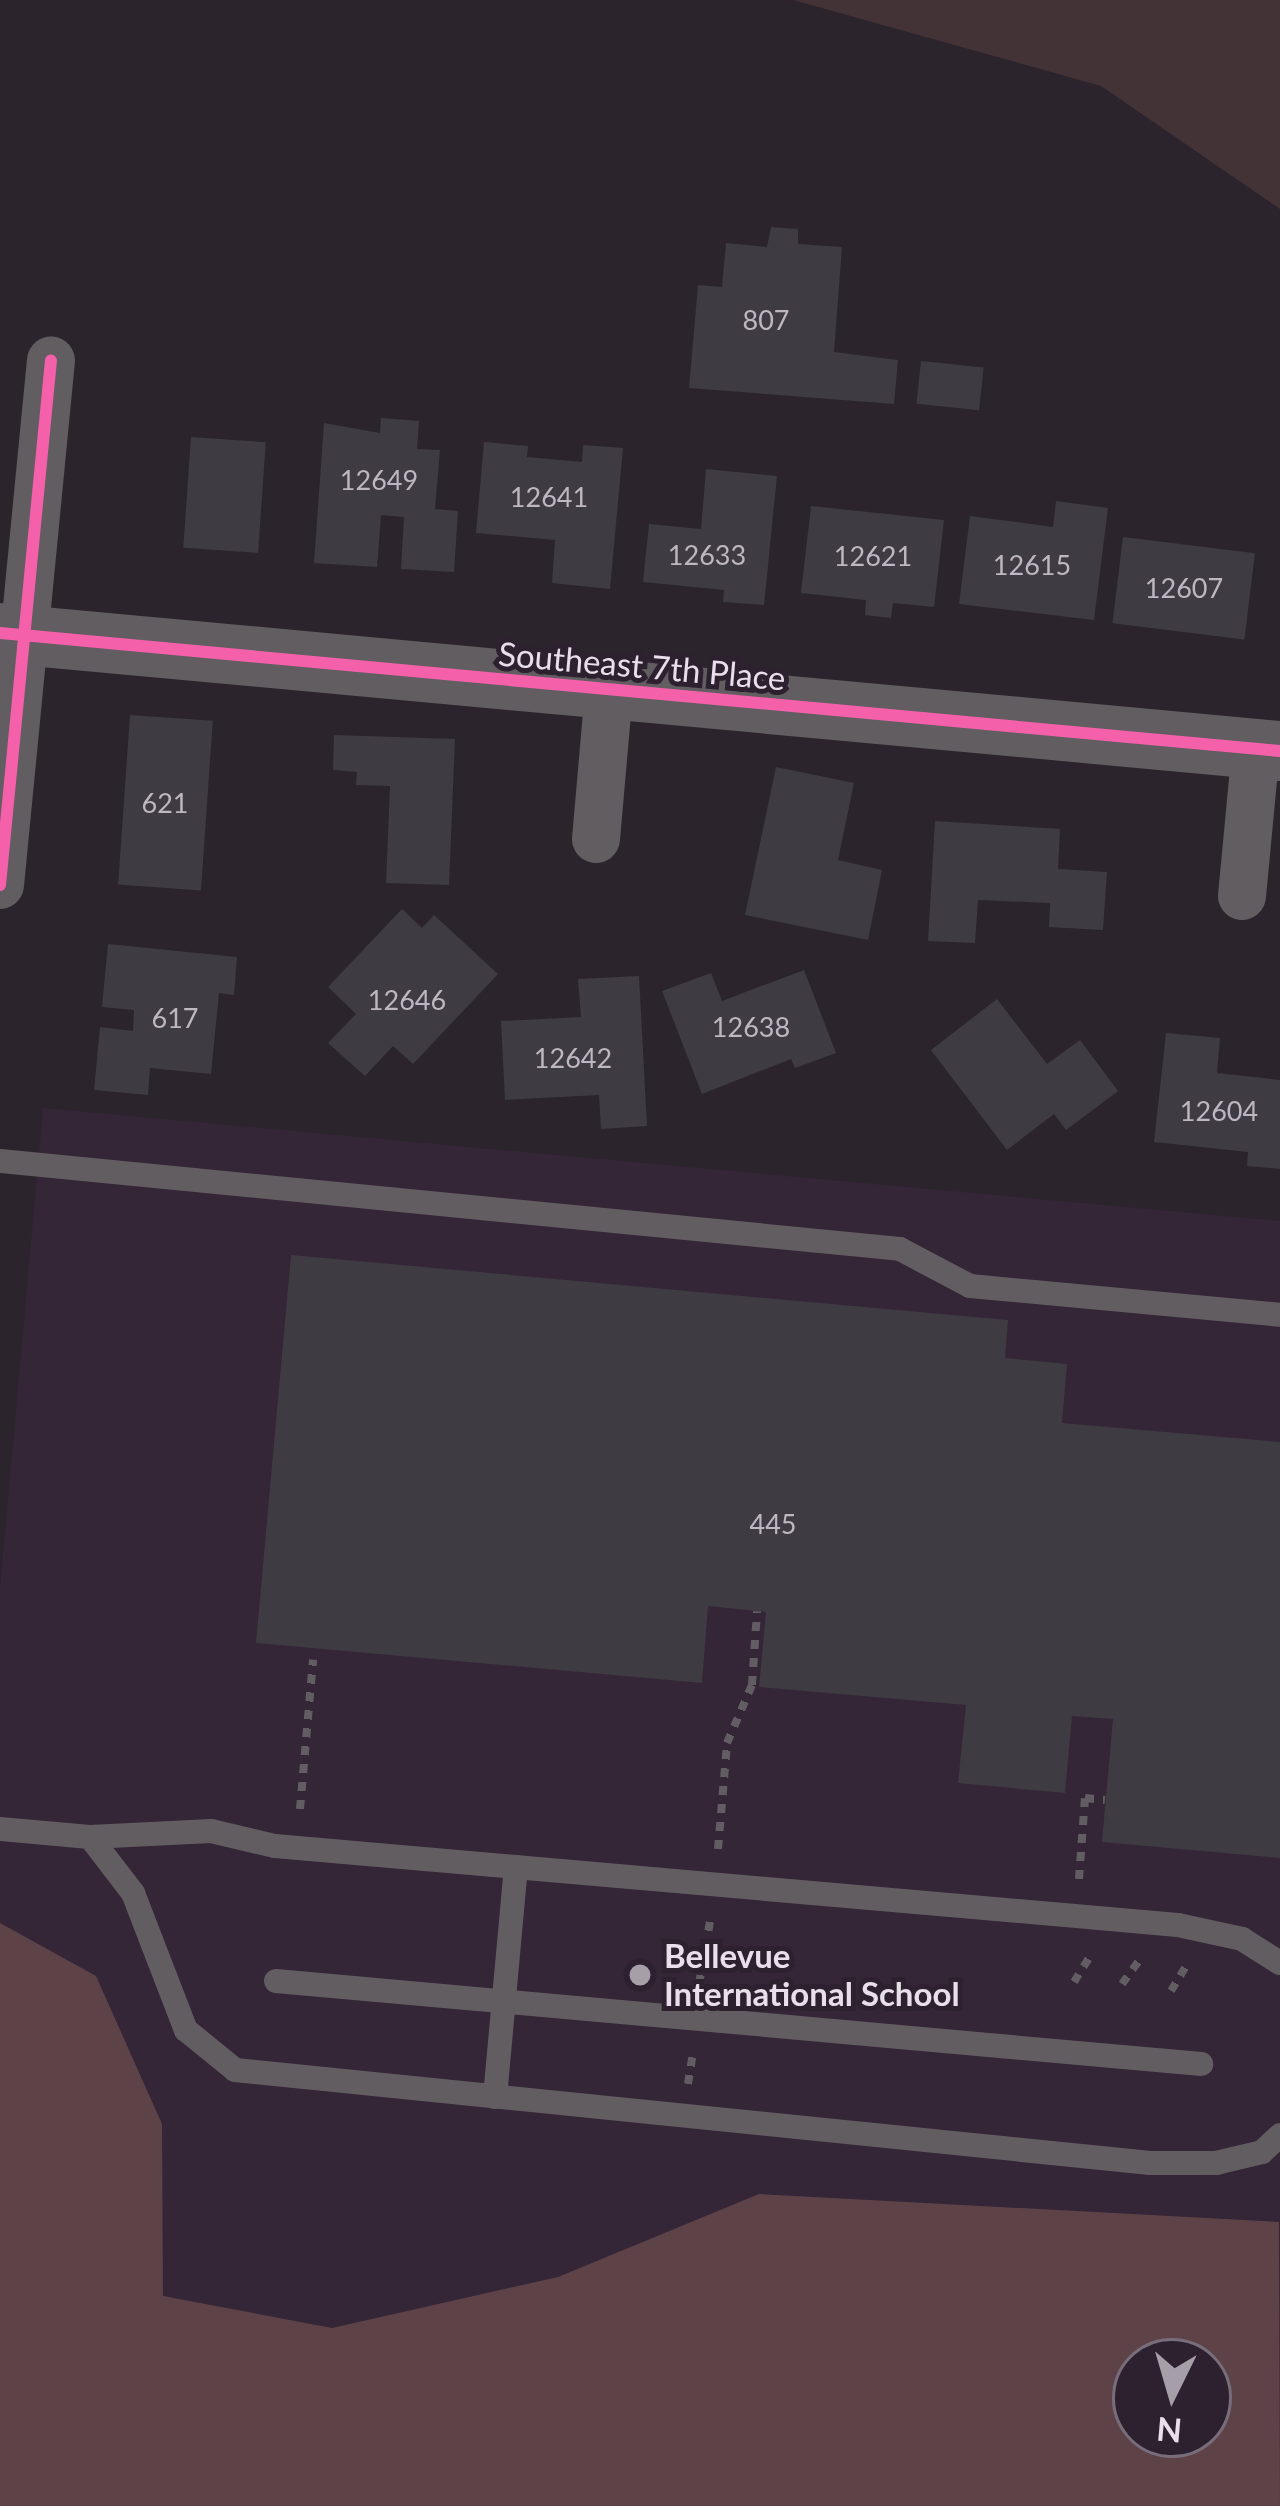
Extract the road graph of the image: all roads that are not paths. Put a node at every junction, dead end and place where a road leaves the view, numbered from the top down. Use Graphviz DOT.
graph roads {
  1 [pos="51,360"];
  2 [pos="12,634"];
  3 [pos="609,691"];
  4 [pos="1268,750"];
  5 [pos="596,839"];
  6 [pos="0,885"];
  7 [pos="1241,896"];
  8 [pos="0,1161"];
  9 [pos="1280,1315"];
  10 [pos="0,1828"];
  11 [pos="90,1837"];
  12 [pos="516,1867"];
  13 [pos="1280,1963"];
  14 [pos="276,1981"];
  15 [pos="503,2001"];
  16 [pos="1201,2065"];
  17 [pos="495,2097"];
  18 [pos="1280,2135"];
  1 -- 2 [label="street"];
  2 -- 3 [label="street, Southeast 7th Place"];
  2 -- 6 [label="street"];
  3 -- 4 [label="street, Southeast 7th Place"];
  3 -- 5 [label="street"];
  4 -- 7 [label="street"];
  8 -- 9 [label="lane"];
  10 -- 11 [label="lane"];
  11 -- 12 [label="lane"];
  11 -- 17 [label="lane"];
  12 -- 13 [label="lane"];
  12 -- 15 [label="lane"];
  14 -- 15 [label="lane"];
  15 -- 16 [label="lane"];
  15 -- 17 [label="lane"];
  17 -- 18 [label="lane"];
}
